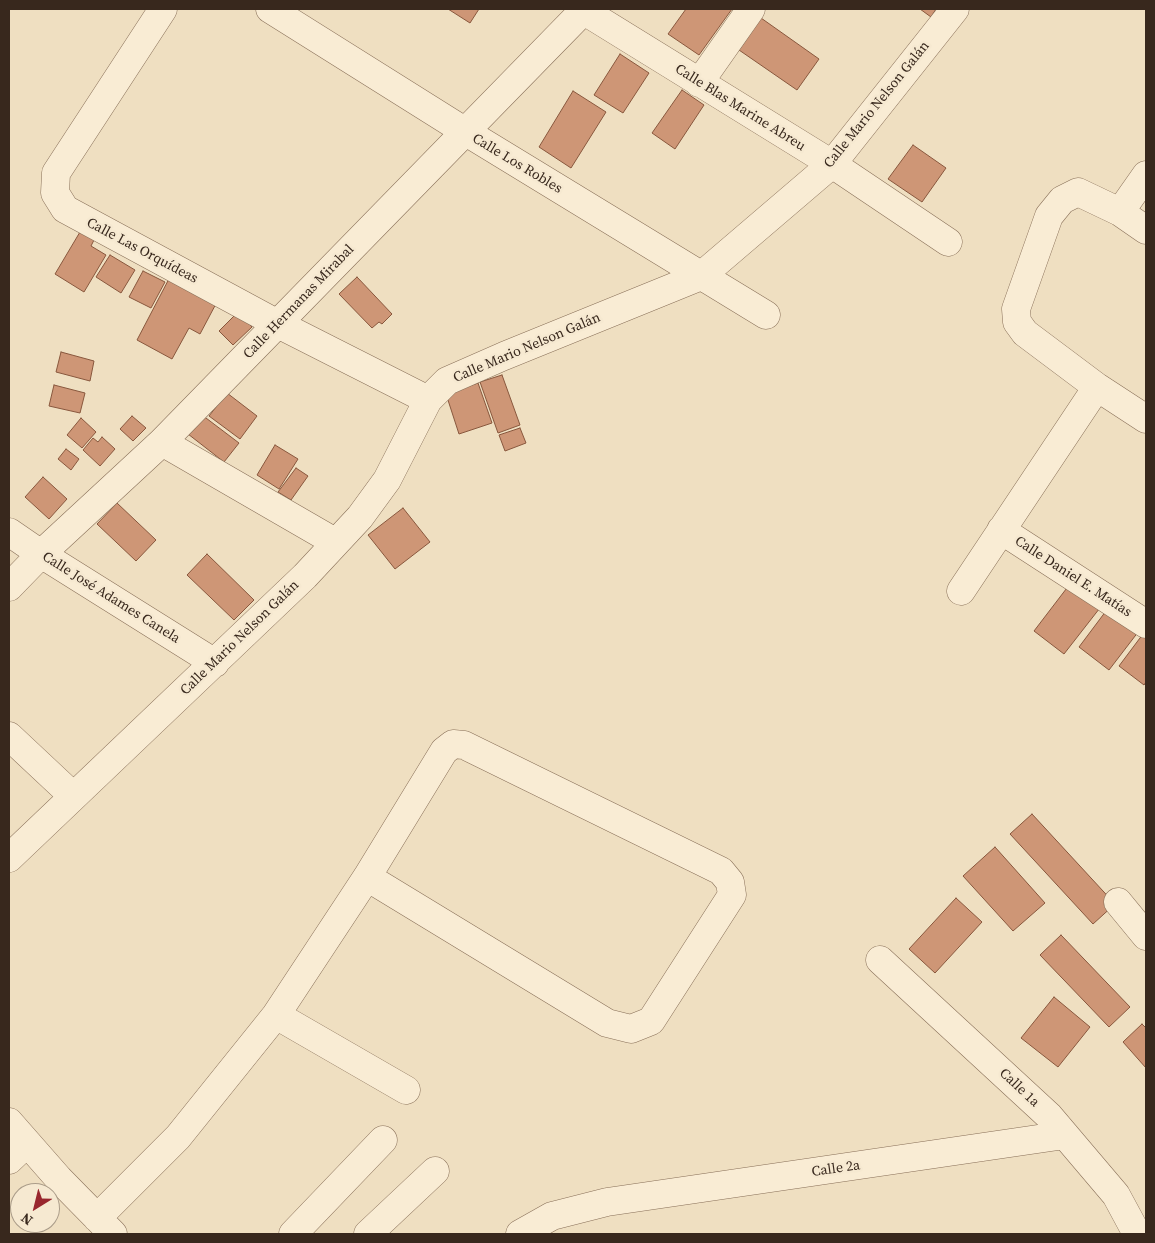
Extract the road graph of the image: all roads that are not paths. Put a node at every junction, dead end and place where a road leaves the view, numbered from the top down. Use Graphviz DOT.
graph roads {
  1 [pos="163,9"];
  2 [pos="270,9"];
  3 [pos="751,9"];
  4 [pos="955,9"];
  5 [pos="596,13"];
  6 [pos="699,83"];
  7 [pos="466,132"];
  8 [pos="832,164"];
  9 [pos="1146,175"];
  10 [pos="1120,212"];
  11 [pos="1146,230"];
  12 [pos="948,242"];
  13 [pos="701,276"];
  14 [pos="766,315"];
  15 [pos="278,324"];
  16 [pos="1097,387"];
  17 [pos="428,400"];
  18 [pos="1146,419"];
  19 [pos="162,442"];
  20 [pos="1001,530"];
  21 [pos="9,532"];
  22 [pos="335,542"];
  23 [pos="42,554"];
  24 [pos="9,587"];
  25 [pos="961,591"];
  26 [pos="1146,624"];
  27 [pos="215,663"];
  28 [pos="9,736"];
  29 [pos="73,796"];
  30 [pos="9,858"];
  31 [pos="367,877"];
  32 [pos="1118,902"];
  33 [pos="1146,936"];
  34 [pos="880,960"];
  35 [pos="276,1015"];
  36 [pos="406,1090"];
  37 [pos="9,1122"];
  38 [pos="1066,1135"];
  39 [pos="383,1140"];
  40 [pos="18,1152"];
  41 [pos="435,1171"];
  42 [pos="105,1226"];
  43 [pos="293,1234"];
  44 [pos="368,1234"];
  45 [pos="520,1234"];
  46 [pos="1137,1234"];
  1 -- 15 [label="street, Calle Las Orquídeas"];
  2 -- 7 [label="street, Calle Los Robles"];
  3 -- 6 [label="street"];
  4 -- 8 [label="street, Calle Mario Nelson Galán"];
  5 -- 6 [label="street, Calle Blas Marine Abreu"];
  5 -- 7 [label="street, Calle Hermanas Mirabal"];
  6 -- 8 [label="street, Calle Blas Marine Abreu"];
  7 -- 13 [label="street, Calle Los Robles"];
  7 -- 15 [label="street, Calle Hermanas Mirabal"];
  8 -- 12 [label="street, Calle Blas Marine Abreu"];
  8 -- 13 [label="street, Calle Mario Nelson Galán"];
  9 -- 10 [label="street"];
  10 -- 11 [label="street"];
  10 -- 16 [label="street"];
  13 -- 14 [label="street, Calle Los Robles"];
  13 -- 17 [label="street, Calle Mario Nelson Galán"];
  15 -- 17 [label="street, Calle Las Orquídeas"];
  15 -- 19 [label="street, Calle Hermanas Mirabal"];
  16 -- 18 [label="street"];
  16 -- 20 [label="street"];
  17 -- 22 [label="street, Calle Mario Nelson Galán"];
  19 -- 22 [label="street"];
  19 -- 23 [label="street, Calle Hermanas Mirabal"];
  20 -- 25 [label="street"];
  20 -- 26 [label="street, Calle Daniel E. Matías"];
  21 -- 23 [label="street, Calle José Adames Canela"];
  22 -- 27 [label="street, Calle Mario Nelson Galán"];
  23 -- 24 [label="street, Calle Hermanas Mirabal"];
  23 -- 27 [label="street, Calle José Adames Canela"];
  27 -- 29 [label="street, Calle Mario Nelson Galán"];
  28 -- 29 [label="street"];
  29 -- 30 [label="street, Calle Mario Nelson Galán"];
  31 -- 31 [label="street"];
  31 -- 35 [label="street"];
  32 -- 33 [label="street"];
  34 -- 38 [label="street, Calle 1a"];
  35 -- 36 [label="street"];
  35 -- 42 [label="street"];
  37 -- 40 [label="street"];
  38 -- 45 [label="street, Calle 2a"];
  38 -- 46 [label="street, Calle 1a"];
  39 -- 43 [label="street"];
  40 -- 42 [label="street"];
  41 -- 44 [label="street"];
}
